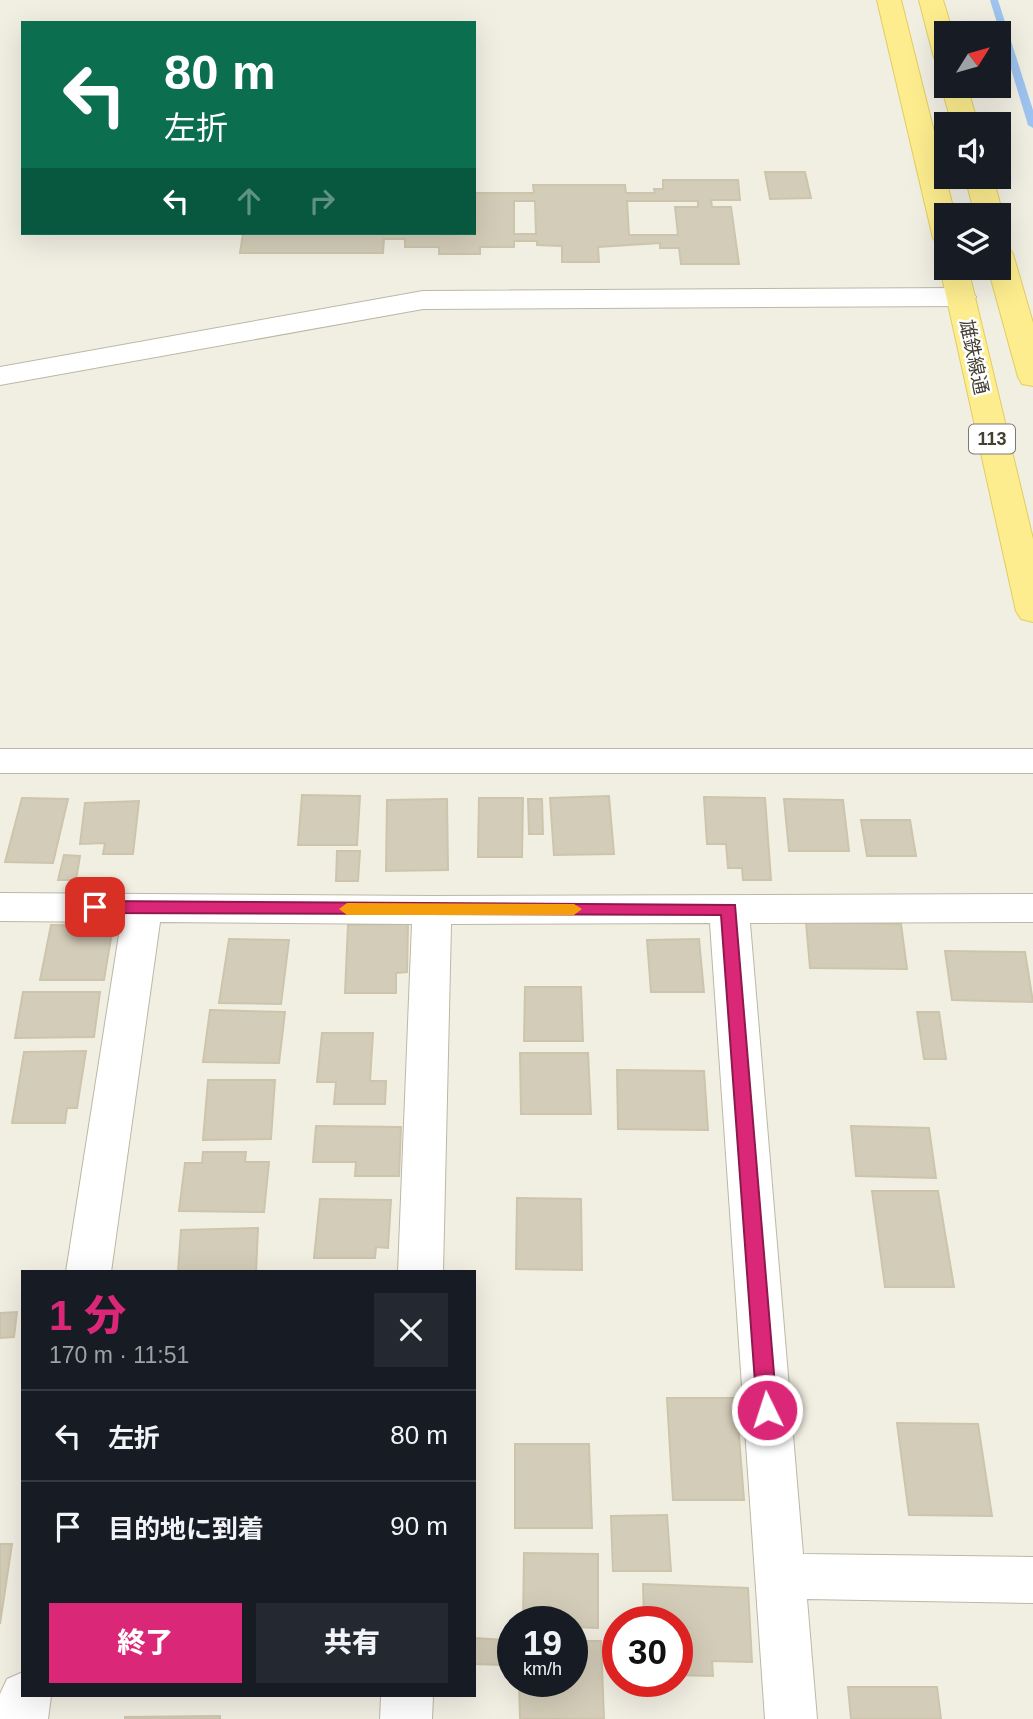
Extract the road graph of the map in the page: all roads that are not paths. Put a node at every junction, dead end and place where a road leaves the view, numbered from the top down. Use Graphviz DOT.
graph roads {
  1 [pos="889,0"];
  2 [pos="931,0"];
  3 [pos="937,21"];
  4 [pos="938,203"];
  5 [pos="1006,280"];
  6 [pos="957,282"];
  7 [pos="0,376"];
  8 [pos="1033,377"];
  9 [pos="1033,611"];
  10 [pos="0,761"];
  11 [pos="1033,761"];
  12 [pos="0,907"];
  13 [pos="143,907"];
  14 [pos="1033,908"];
  15 [pos="729,909"];
  16 [pos="432,910"];
  17 [pos="88,1270"];
  18 [pos="420,1270"];
  19 [pos="780,1576"];
  20 [pos="1033,1580"];
  21 [pos="25,1697"];
  22 [pos="407,1697"];
  23 [pos="22,1719"];
  24 [pos="406,1719"];
  25 [pos="791,1719"];
  1 -- 4 [label="main road"];
  2 -- 3 [label="main road"];
  5 -- 8 [label="main road"];
  6 -- 7 [label="street"];
  6 -- 9 [label="main road, 雄鉄線通 / 113"];
  10 -- 11 [label="street"];
  12 -- 13 [label="street"];
  13 -- 16 [label="street"];
  13 -- 17 [label="street"];
  14 -- 15 [label="street"];
  15 -- 16 [label="street"];
  15 -- 19 [label="street"];
  16 -- 18 [label="street"];
  19 -- 20 [label="street"];
  19 -- 25 [label="street"];
  21 -- 23 [label="street"];
  22 -- 24 [label="street"];
}
